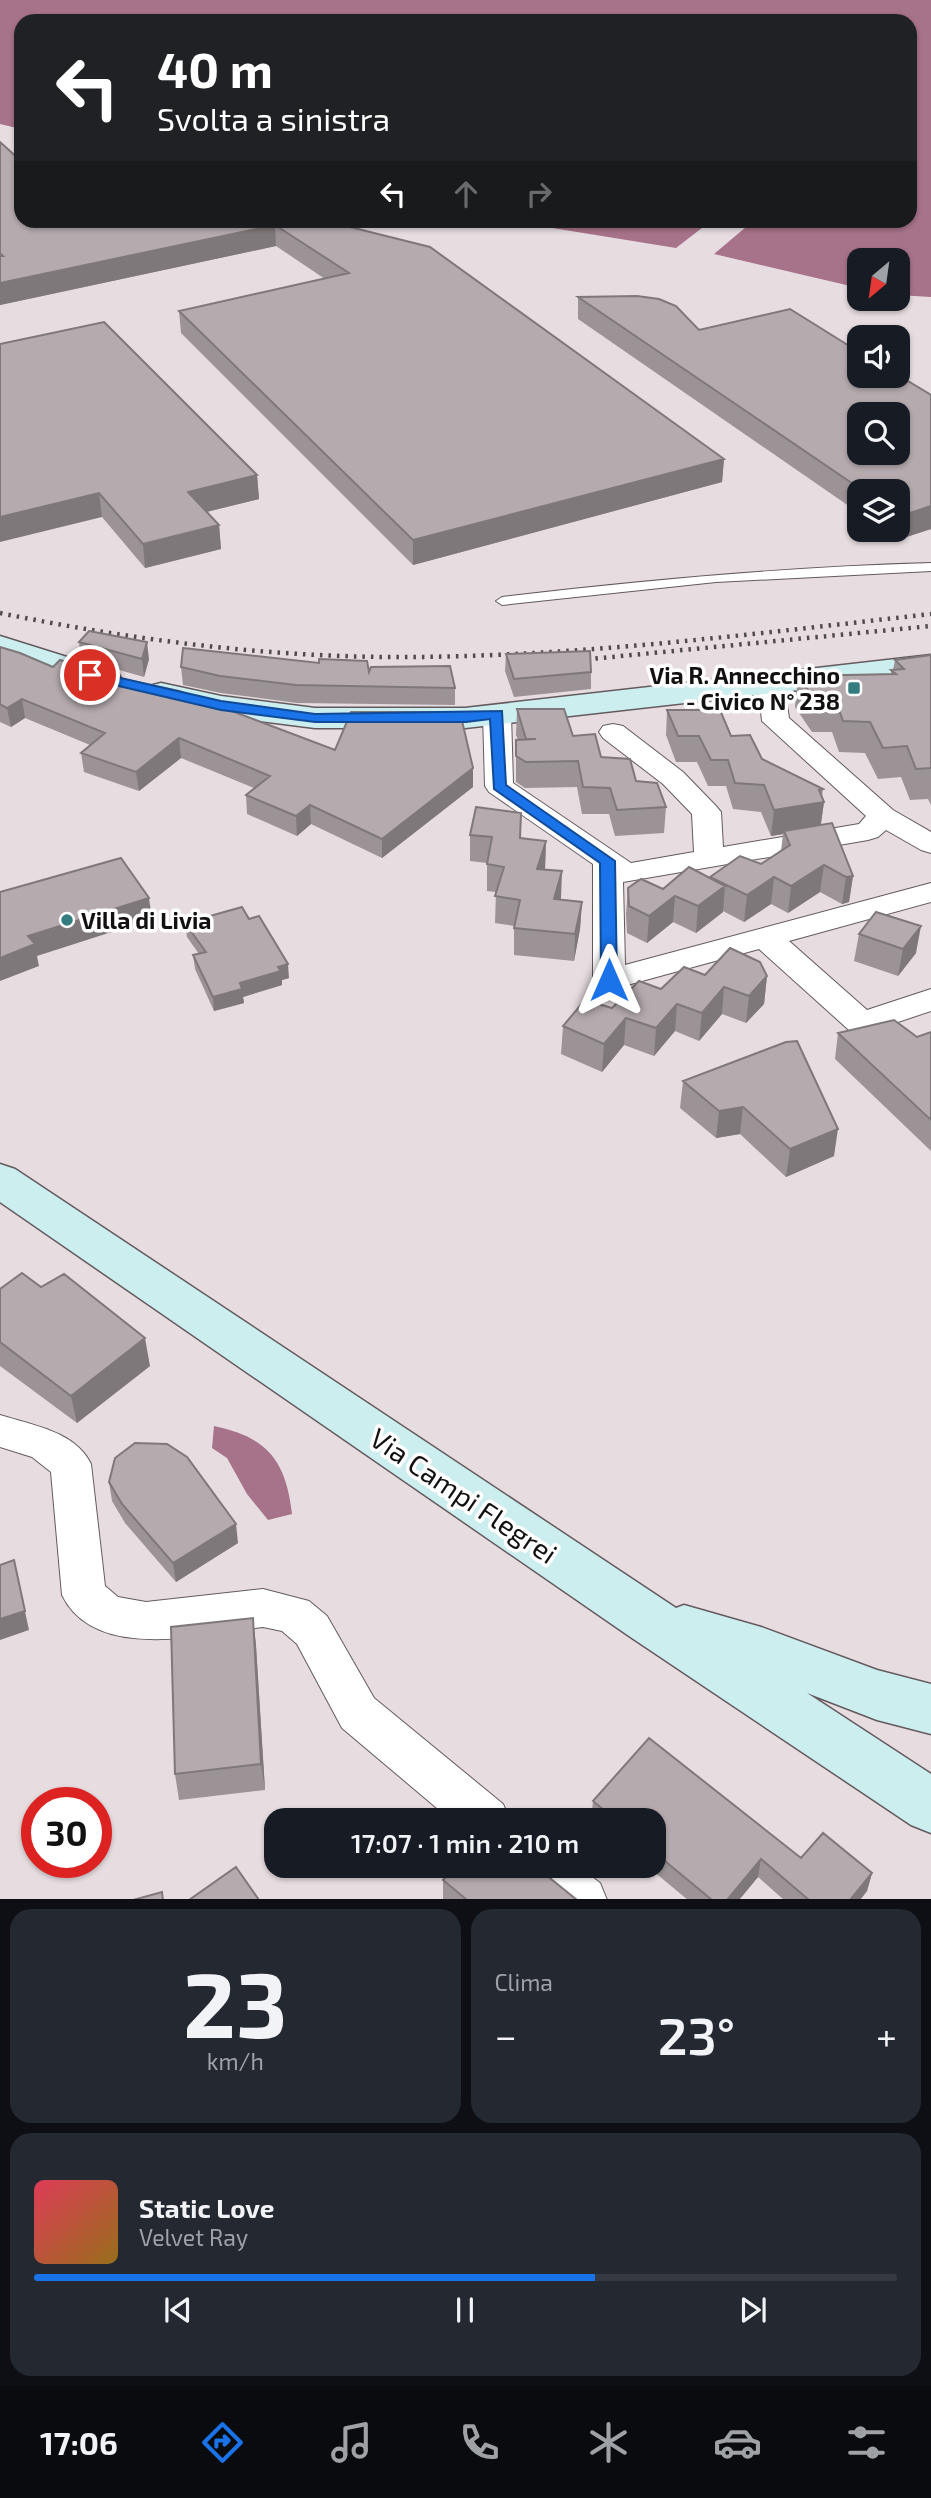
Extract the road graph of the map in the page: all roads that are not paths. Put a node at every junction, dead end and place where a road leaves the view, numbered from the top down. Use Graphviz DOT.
graph roads {
  1 [pos="931,567"];
  2 [pos="502,601"];
  3 [pos="0,646"];
  4 [pos="931,665"];
  5 [pos="771,684"];
  6 [pos="497,714"];
  7 [pos="613,732"];
  8 [pos="883,816"];
  9 [pos="931,844"];
  10 [pos="709,859"];
  11 [pos="608,861"];
  12 [pos="931,892"];
  13 [pos="765,937"];
  14 [pos="931,1000"];
  15 [pos="1,1181"];
  16 [pos="0,1431"];
  17 [pos="648,1619"];
  18 [pos="931,1709"];
  19 [pos="931,1806"];
  20 [pos="472,1808"];
  21 [pos="556,1878"];
  22 [pos="583,1899"];
  1 -- 2 [label="lane"];
  3 -- 6 [label="street"];
  4 -- 5 [label="street"];
  5 -- 6 [label="street"];
  5 -- 8 [label="street"];
  6 -- 11 [label="street"];
  7 -- 10 [label="street"];
  8 -- 9 [label="street"];
  8 -- 10 [label="street"];
  10 -- 11 [label="street"];
  11 -- 13 [label="street"];
  12 -- 13 [label="street"];
  13 -- 14 [label="street"];
  15 -- 17 [label="street, Via Campi Flegrei"];
  16 -- 20 [label="street"];
  17 -- 18 [label="street"];
  17 -- 19 [label="street, Via Campi Flegrei"];
  21 -- 22 [label="street"];
}
